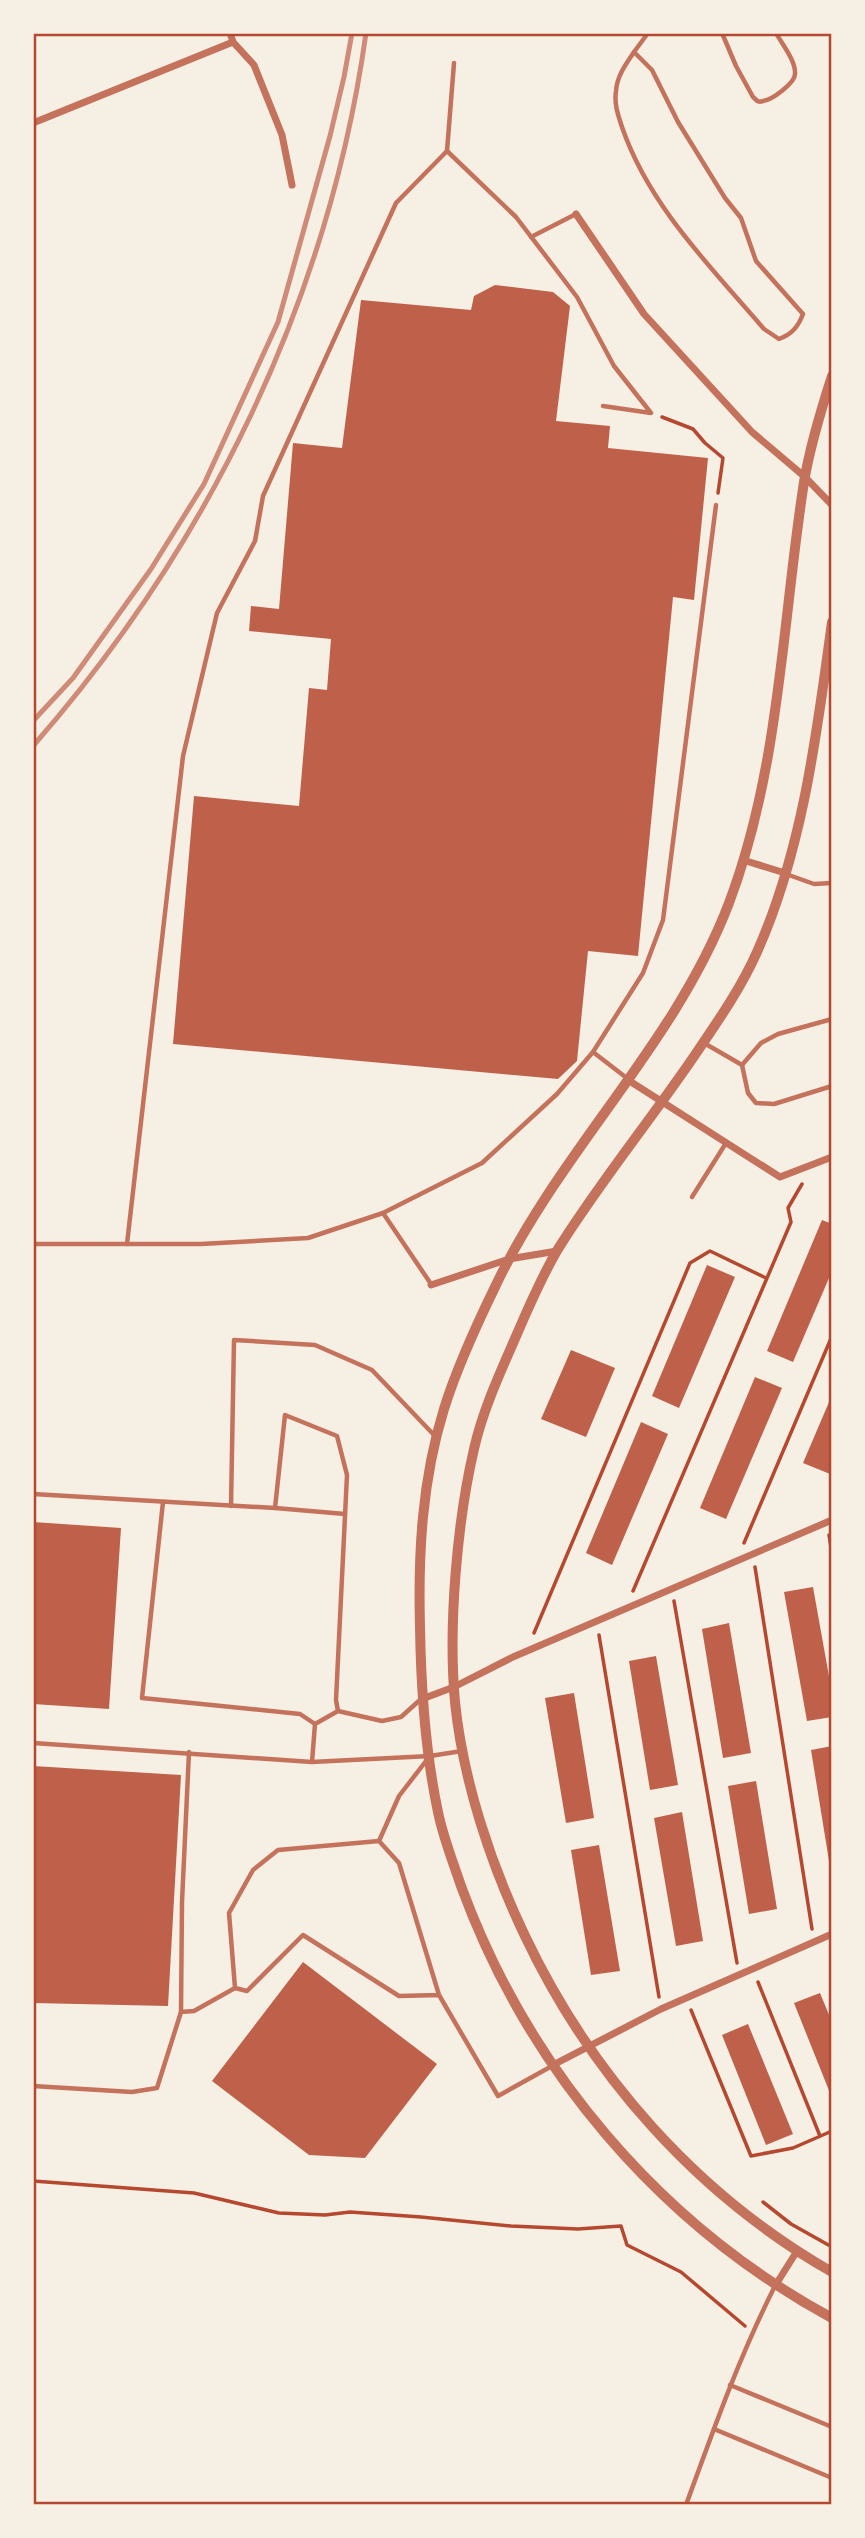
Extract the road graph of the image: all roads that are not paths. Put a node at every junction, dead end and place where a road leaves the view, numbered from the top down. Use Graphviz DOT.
graph roads {
  1 [pos="230,33"];
  2 [pos="648,33"];
  3 [pos="722,33"];
  4 [pos="776,33"];
  5 [pos="233,43"];
  6 [pos="634,52"];
  7 [pos="454,62"];
  8 [pos="33,123"];
  9 [pos="447,151"];
  10 [pos="292,185"];
  11 [pos="576,214"];
  12 [pos="531,237"];
  13 [pos="832,376"];
  14 [pos="603,406"];
  15 [pos="805,477"];
  16 [pos="832,505"];
  17 [pos="716,506"];
  18 [pos="832,622"];
  19 [pos="743,860"];
  20 [pos="785,873"];
  21 [pos="832,883"];
  22 [pos="832,1019"];
  23 [pos="703,1043"];
  24 [pos="593,1052"];
  25 [pos="743,1065"];
  26 [pos="628,1080"];
  27 [pos="832,1086"];
  28 [pos="662,1101"];
  29 [pos="726,1143"];
  30 [pos="832,1157"];
  31 [pos="692,1197"];
  32 [pos="383,1213"];
  33 [pos="33,1244"];
  34 [pos="127,1244"];
  35 [pos="557,1251"];
  36 [pos="509,1259"];
  37 [pos="431,1285"];
  38 [pos="437,1438"];
  39 [pos="33,1494"];
  40 [pos="163,1502"];
  41 [pos="231,1506"];
  42 [pos="275,1508"];
  43 [pos="345,1514"];
  44 [pos="832,1520"];
  45 [pos="454,1687"];
  46 [pos="421,1699"];
  47 [pos="338,1712"];
  48 [pos="315,1724"];
  49 [pos="33,1743"];
  50 [pos="463,1751"];
  51 [pos="189,1752"];
  52 [pos="430,1756"];
  53 [pos="312,1762"];
  54 [pos="379,1841"];
  55 [pos="832,1934"];
  56 [pos="235,1988"];
  57 [pos="439,1995"];
  58 [pos="181,2012"];
  59 [pos="588,2047"];
  60 [pos="553,2065"];
  61 [pos="33,2086"];
  62 [pos="797,2251"];
  63 [pos="832,2272"];
  64 [pos="775,2286"];
  65 [pos="832,2318"];
  66 [pos="730,2385"];
  67 [pos="832,2427"];
  68 [pos="714,2429"];
  69 [pos="832,2478"];
  70 [pos="686,2505"];
  1 -- 5 [label="street"];
  2 -- 6 [label="lane"];
  3 -- 4 [label="lane"];
  5 -- 8 [label="street"];
  5 -- 10 [label="street"];
  6 -- 6 [label="lane"];
  7 -- 9 [label="lane"];
  9 -- 12 [label="lane"];
  9 -- 34 [label="lane"];
  11 -- 12 [label="lane"];
  11 -- 15 [label="street"];
  12 -- 14 [label="lane"];
  13 -- 15 [label="street"];
  15 -- 16 [label="street"];
  15 -- 19 [label="street"];
  17 -- 24 [label="lane"];
  18 -- 20 [label="street"];
  19 -- 20 [label="street"];
  19 -- 26 [label="street"];
  20 -- 21 [label="lane"];
  20 -- 23 [label="street"];
  22 -- 25 [label="lane"];
  23 -- 25 [label="lane"];
  23 -- 28 [label="street"];
  24 -- 26 [label="lane"];
  24 -- 32 [label="lane"];
  25 -- 27 [label="lane"];
  26 -- 28 [label="street"];
  26 -- 36 [label="street"];
  28 -- 29 [label="street"];
  28 -- 35 [label="street"];
  29 -- 30 [label="street"];
  29 -- 31 [label="lane"];
  32 -- 34 [label="lane"];
  32 -- 37 [label="lane"];
  33 -- 34 [label="lane"];
  35 -- 36 [label="street"];
  35 -- 45 [label="street"];
  36 -- 37 [label="street"];
  36 -- 38 [label="street"];
  38 -- 41 [label="lane"];
  38 -- 46 [label="street"];
  39 -- 40 [label="lane"];
  40 -- 41 [label="lane"];
  40 -- 48 [label="lane"];
  41 -- 42 [label="lane"];
  42 -- 43 [label="lane"];
  42 -- 43 [label="lane"];
  43 -- 47 [label="lane"];
  44 -- 45 [label="street"];
  45 -- 46 [label="street"];
  45 -- 50 [label="street"];
  46 -- 47 [label="lane"];
  46 -- 52 [label="street"];
  47 -- 48 [label="lane"];
  48 -- 53 [label="lane"];
  49 -- 51 [label="lane"];
  50 -- 52 [label="lane"];
  50 -- 59 [label="street"];
  51 -- 53 [label="lane"];
  51 -- 58 [label="lane"];
  52 -- 53 [label="lane"];
  52 -- 54 [label="lane"];
  52 -- 60 [label="street"];
  54 -- 56 [label="lane"];
  54 -- 57 [label="lane"];
  55 -- 59 [label="street"];
  56 -- 57 [label="lane"];
  56 -- 58 [label="lane"];
  57 -- 60 [label="lane"];
  58 -- 61 [label="lane"];
  59 -- 60 [label="street"];
  59 -- 62 [label="street"];
  60 -- 64 [label="street"];
  62 -- 63 [label="street"];
  62 -- 64 [label="street"];
  64 -- 65 [label="street"];
  64 -- 66 [label="lane"];
  66 -- 67 [label="lane"];
  66 -- 68 [label="lane"];
  68 -- 69 [label="lane"];
  68 -- 70 [label="lane"];
}
